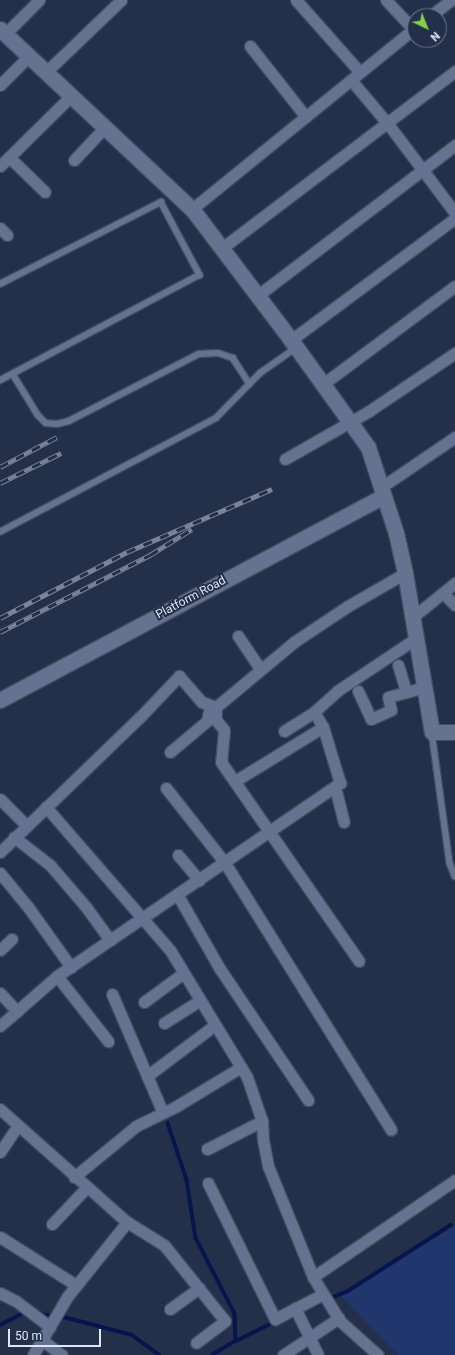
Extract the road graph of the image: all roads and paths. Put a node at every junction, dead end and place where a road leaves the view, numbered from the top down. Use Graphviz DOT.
graph roads {
  1 [pos="39,0"];
  2 [pos="121,0"];
  3 [pos="296,0"];
  4 [pos="386,0"];
  5 [pos="451,0"];
  6 [pos="440,8"];
  7 [pos="407,21"];
  8 [pos="3,32"];
  9 [pos="407,34"];
  10 [pos="250,46"];
  11 [pos="29,56"];
  12 [pos="455,71"];
  13 [pos="46,72"];
  14 [pos="360,72"];
  15 [pos="351,80"];
  16 [pos="0,85"];
  17 [pos="71,96"];
  18 [pos="306,116"];
  19 [pos="388,124"];
  20 [pos="105,127"];
  21 [pos="455,145"];
  22 [pos="9,157"];
  23 [pos="74,160"];
  24 [pos="0,166"];
  25 [pos="424,171"];
  26 [pos="45,192"];
  27 [pos="192,210"];
  28 [pos="455,213"];
  29 [pos="455,218"];
  30 [pos="222,248"];
  31 [pos="0,284"];
  32 [pos="455,286"];
  33 [pos="257,296"];
  34 [pos="294,344"];
  35 [pos="455,353"];
  36 [pos="13,374"];
  37 [pos="0,381"];
  38 [pos="250,384"];
  39 [pos="323,384"];
  40 [pos="350,422"];
  41 [pos="455,437"];
  42 [pos="286,459"];
  43 [pos="381,492"];
  44 [pos="0,532"];
  45 [pos="405,573"];
  46 [pos="455,583"];
  47 [pos="443,593"];
  48 [pos="455,605"];
  49 [pos="414,616"];
  50 [pos="238,636"];
  51 [pos="418,637"];
  52 [pos="398,665"];
  53 [pos="260,669"];
  54 [pos="425,687"];
  55 [pos="358,691"];
  56 [pos="406,692"];
  57 [pos="0,700"];
  58 [pos="213,706"];
  59 [pos="314,712"];
  60 [pos="323,727"];
  61 [pos="284,731"];
  62 [pos="432,732"];
  63 [pos="455,732"];
  64 [pos="170,752"];
  65 [pos="235,781"];
  66 [pos="334,787"];
  67 [pos="166,788"];
  68 [pos="0,799"];
  69 [pos="46,807"];
  70 [pos="344,822"];
  71 [pos="27,826"];
  72 [pos="270,830"];
  73 [pos="14,837"];
  74 [pos="0,852"];
  75 [pos="178,855"];
  76 [pos="225,863"];
  77 [pos="0,873"];
  78 [pos="455,876"];
  79 [pos="199,880"];
  80 [pos="177,894"];
  81 [pos="142,917"];
  82 [pos="12,939"];
  83 [pos="110,940"];
  84 [pos="0,950"];
  85 [pos="358,961"];
  86 [pos="71,967"];
  87 [pos="182,974"];
  88 [pos="57,976"];
  89 [pos="0,993"];
  90 [pos="112,994"];
  91 [pos="199,1001"];
  92 [pos="144,1002"];
  93 [pos="17,1011"];
  94 [pos="164,1023"];
  95 [pos="215,1025"];
  96 [pos="0,1026"];
  97 [pos="108,1041"];
  98 [pos="241,1067"];
  99 [pos="147,1076"];
  100 [pos="308,1100"];
  101 [pos="0,1109"];
  102 [pos="163,1113"];
  103 [pos="262,1121"];
  104 [pos="18,1125"];
  105 [pos="391,1130"];
  106 [pos="207,1149"];
  107 [pos="0,1152"];
  108 [pos="74,1177"];
  109 [pos="455,1180"];
  110 [pos="208,1182"];
  111 [pos="87,1187"];
  112 [pos="127,1222"];
  113 [pos="52,1224"];
  114 [pos="0,1237"];
  115 [pos="313,1277"];
  116 [pos="76,1285"];
  117 [pos="199,1288"];
  118 [pos="0,1293"];
  119 [pos="323,1294"];
  120 [pos="295,1308"];
  121 [pos="170,1309"];
  122 [pos="339,1318"];
  123 [pos="50,1325"];
  124 [pos="309,1337"];
  125 [pos="42,1340"];
  126 [pos="196,1342"];
  127 [pos="33,1355"];
  128 [pos="62,1355"];
  129 [pos="282,1355"];
  130 [pos="318,1355"];
  131 [pos="378,1355"];
  1 -- 8 [label="street"];
  2 -- 13 [label="street"];
  3 -- 14 [label="street"];
  4 -- 7 [label="street"];
  5 -- 6 [label="street"];
  8 -- 11 [label="street"];
  9 -- 14 [label="street"];
  10 -- 18 [label="street"];
  11 -- 13 [label="street"];
  11 -- 16 [label="street"];
  12 -- 19 [label="street"];
  13 -- 17 [label="street"];
  14 -- 15 [label="street"];
  15 -- 18 [label="street"];
  15 -- 19 [label="street"];
  17 -- 20 [label="street"];
  17 -- 22 [label="street"];
  18 -- 27 [label="street"];
  19 -- 25 [label="street"];
  19 -- 30 [label="street"];
  20 -- 23 [label="street"];
  20 -- 27 [label="street"];
  21 -- 25 [label="street"];
  22 -- 24 [label="street"];
  22 -- 26 [label="street"];
  25 -- 28 [label="street"];
  25 -- 33 [label="street"];
  27 -- 30 [label="street"];
  29 -- 34 [label="street"];
  30 -- 33 [label="street"];
  31 -- 36 [label="lane"];
  32 -- 39 [label="street"];
  33 -- 34 [label="street"];
  34 -- 38 [label="lane"];
  34 -- 39 [label="street"];
  35 -- 40 [label="street"];
  36 -- 37 [label="lane"];
  36 -- 38 [label="lane"];
  38 -- 44 [label="lane"];
  39 -- 40 [label="street"];
  40 -- 42 [label="street"];
  40 -- 43 [label="street"];
  41 -- 43 [label="street"];
  43 -- 45 [label="street"];
  43 -- 57 [label="street, Platform Road"];
  45 -- 49 [label="street"];
  45 -- 53 [label="street"];
  46 -- 47 [label="street"];
  47 -- 48 [label="street"];
  47 -- 49 [label="street"];
  49 -- 51 [label="street"];
  50 -- 53 [label="street"];
  51 -- 54 [label="street"];
  51 -- 59 [label="street"];
  52 -- 56 [label="street"];
  53 -- 58 [label="street"];
  54 -- 56 [label="street"];
  54 -- 62 [label="street"];
  55 -- 56 [label="street"];
  58 -- 64 [label="street"];
  58 -- 65 [label="street"];
  58 -- 69 [label="street"];
  59 -- 60 [label="street"];
  59 -- 61 [label="street"];
  60 -- 65 [label="street"];
  60 -- 66 [label="street"];
  62 -- 63 [label="street"];
  62 -- 78 [label="lane"];
  65 -- 72 [label="street"];
  66 -- 70 [label="street"];
  66 -- 72 [label="street"];
  67 -- 76 [label="street"];
  68 -- 71 [label="street"];
  69 -- 71 [label="street"];
  69 -- 81 [label="street"];
  71 -- 73 [label="street"];
  72 -- 76 [label="street"];
  72 -- 85 [label="street"];
  73 -- 74 [label="street"];
  73 -- 83 [label="street"];
  75 -- 79 [label="street"];
  76 -- 79 [label="street"];
  76 -- 105 [label="street"];
  77 -- 86 [label="street"];
  79 -- 80 [label="street"];
  80 -- 81 [label="street"];
  80 -- 100 [label="street"];
  81 -- 83 [label="street"];
  81 -- 87 [label="street"];
  82 -- 84 [label="street"];
  83 -- 86 [label="street"];
  86 -- 88 [label="street"];
  87 -- 91 [label="street"];
  87 -- 92 [label="street"];
  88 -- 93 [label="street"];
  88 -- 97 [label="street"];
  89 -- 93 [label="street"];
  90 -- 99 [label="street"];
  91 -- 94 [label="street"];
  91 -- 95 [label="street"];
  93 -- 96 [label="street"];
  95 -- 98 [label="street"];
  95 -- 99 [label="street"];
  98 -- 102 [label="street"];
  98 -- 103 [label="street"];
  99 -- 102 [label="street"];
  101 -- 104 [label="street"];
  102 -- 108 [label="street"];
  103 -- 106 [label="street"];
  103 -- 115 [label="street"];
  104 -- 107 [label="street"];
  104 -- 108 [label="street"];
  108 -- 111 [label="street"];
  109 -- 115 [label="street"];
  110 -- 120 [label="street"];
  111 -- 112 [label="street"];
  111 -- 113 [label="street"];
  112 -- 116 [label="street"];
  112 -- 117 [label="street"];
  114 -- 116 [label="street"];
  115 -- 119 [label="street"];
  116 -- 123 [label="street"];
  117 -- 121 [label="street"];
  117 -- 126 [label="street"];
  118 -- 123 [label="street"];
  119 -- 120 [label="street"];
  119 -- 122 [label="street"];
  120 -- 124 [label="street"];
  122 -- 124 [label="street"];
  122 -- 131 [label="street"];
  123 -- 125 [label="street"];
  124 -- 129 [label="street"];
  124 -- 130 [label="street"];
  125 -- 127 [label="street"];
  125 -- 128 [label="street"];
}
